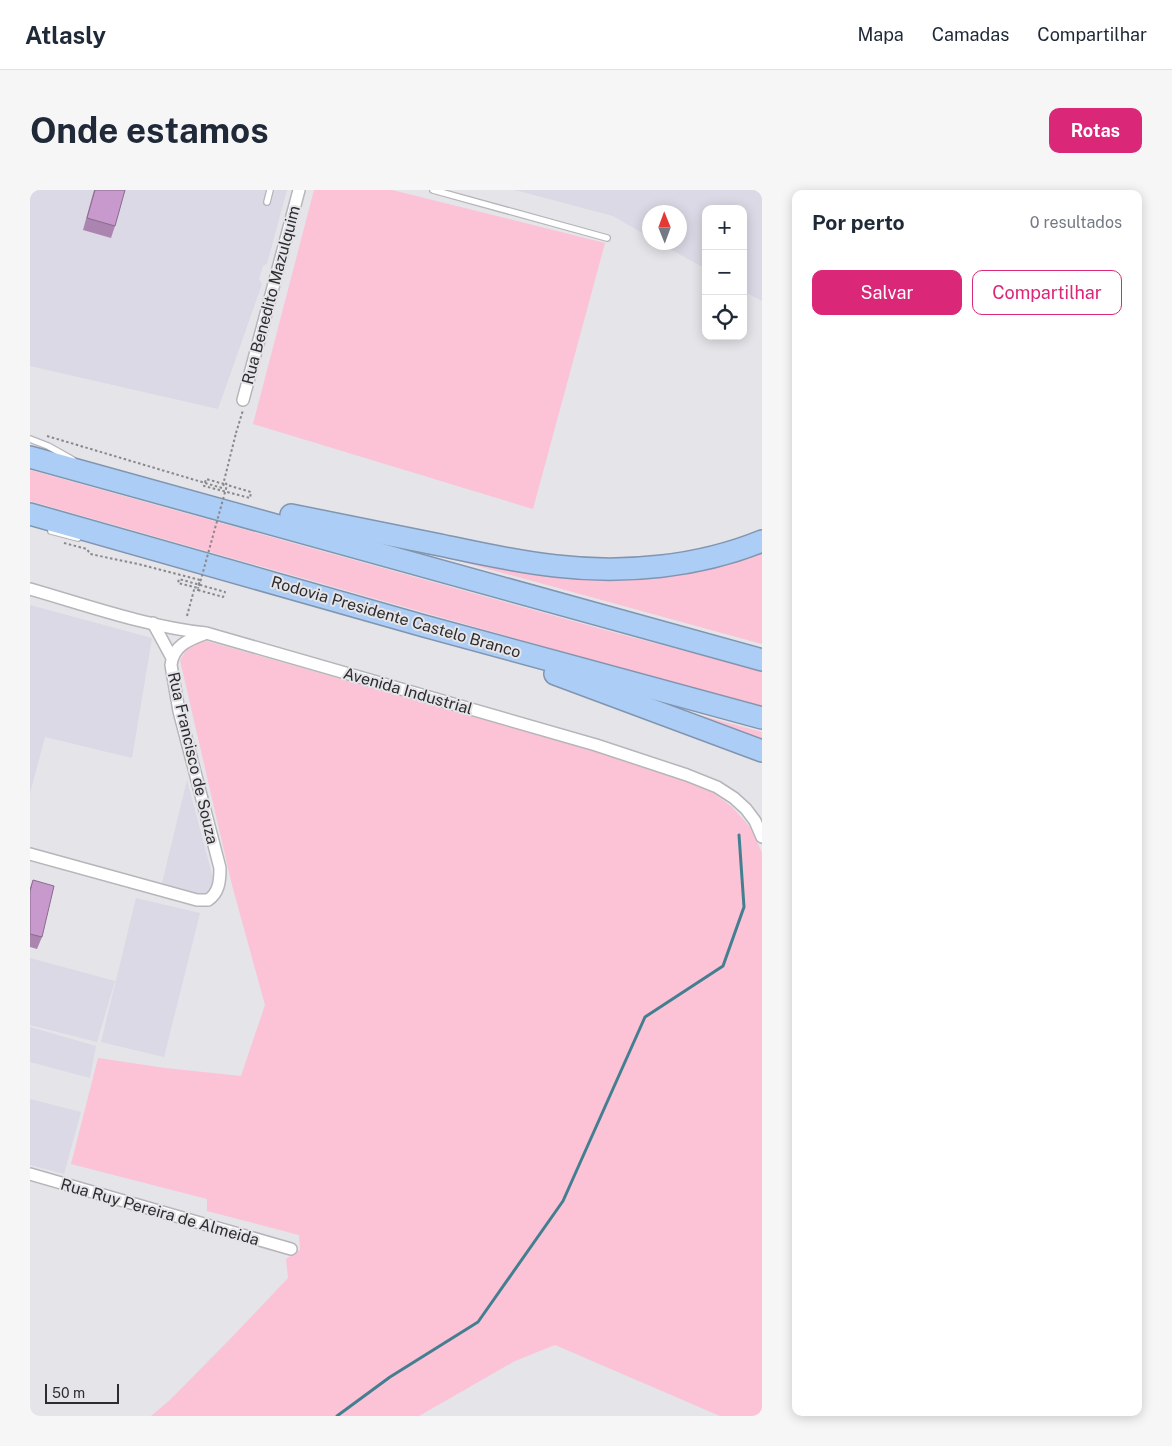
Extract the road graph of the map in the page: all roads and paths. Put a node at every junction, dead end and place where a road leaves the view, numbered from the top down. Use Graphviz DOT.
graph roads {
  1 [pos="270,190"];
  2 [pos="299,190"];
  3 [pos="433,190"];
  4 [pos="266,202"];
  5 [pos="607,238"];
  6 [pos="243,400"];
  7 [pos="39,434"];
  8 [pos="30,439"];
  9 [pos="30,457"];
  10 [pos="98,476"];
  11 [pos="227,485"];
  12 [pos="151,490"];
  13 [pos="37,521"];
  14 [pos="66,536"];
  15 [pos="84,539"];
  16 [pos="762,541"];
  17 [pos="108,544"];
  18 [pos="159,550"];
  19 [pos="30,589"];
  20 [pos="198,589"];
  21 [pos="187,616"];
  22 [pos="153,623"];
  23 [pos="424,626"];
  24 [pos="206,633"];
  25 [pos="172,658"];
  26 [pos="762,660"];
  27 [pos="762,718"];
  28 [pos="762,751"];
  29 [pos="762,837"];
  30 [pos="30,854"];
  31 [pos="30,1174"];
  32 [pos="291,1249"];
  1 -- 4 [label="lane"];
  2 -- 6 [label="street, Rua Benedito Mazulquim"];
  3 -- 5 [label="lane"];
  6 -- 11 [label="path, bridge"];
  7 -- 11 [label="path, bridge"];
  8 -- 10 [label="lane"];
  9 -- 10 [label="highway"];
  10 -- 12 [label="highway"];
  11 -- 20 [label="path, bridge"];
  12 -- 16 [label="highway"];
  12 -- 26 [label="highway"];
  13 -- 14 [label="lane"];
  13 -- 18 [label="highway, Rodovia Presidente Castelo Branco"];
  14 -- 15 [label="lane"];
  14 -- 20 [label="path"];
  17 -- 18 [label="lane"];
  18 -- 23 [label="highway, Rodovia Presidente Castelo Branco"];
  19 -- 22 [label="street, Avenida Industrial"];
  20 -- 20 [label="path, bridge"];
  20 -- 21 [label="path, bridge"];
  22 -- 24 [label="street, Avenida Industrial"];
  22 -- 25 [label="street"];
  23 -- 27 [label="highway, Rodovia Presidente Castelo Branco"];
  23 -- 28 [label="highway"];
  24 -- 25 [label="street, Rua Francisco de Souza"];
  24 -- 29 [label="street, Avenida Industrial"];
  25 -- 30 [label="street, Rua Francisco de Souza"];
  31 -- 32 [label="street, Rua Ruy Pereira de Almeida"];
}
